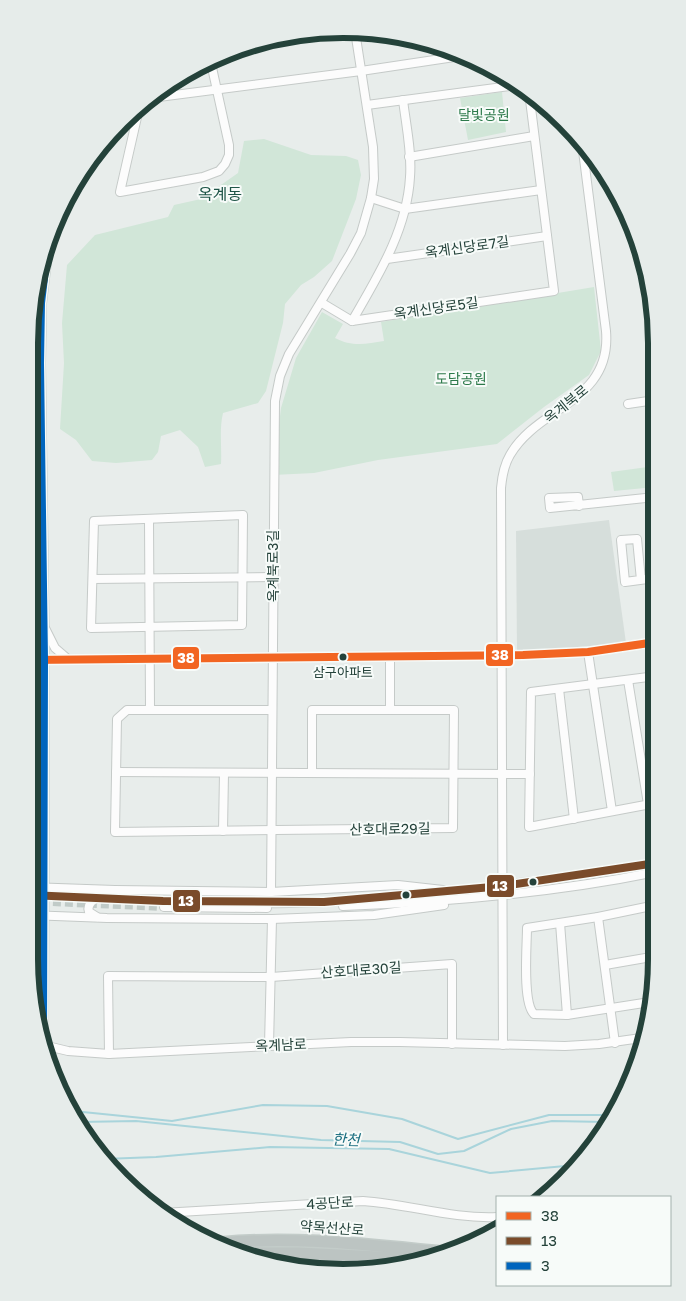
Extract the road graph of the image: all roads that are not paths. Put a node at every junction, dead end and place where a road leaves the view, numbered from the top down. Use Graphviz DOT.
graph roads {
  1 [pos="356,38"];
  2 [pos="451,58"];
  3 [pos="212,67"];
  4 [pos="361,71"];
  5 [pos="510,87"];
  6 [pos="217,89"];
  7 [pos="163,96"];
  8 [pos="403,100"];
  9 [pos="530,102"];
  10 [pos="367,105"];
  11 [pos="137,118"];
  12 [pos="534,136"];
  13 [pos="584,155"];
  14 [pos="409,157"];
  15 [pos="541,190"];
  16 [pos="371,198"];
  17 [pos="405,209"];
  18 [pos="547,236"];
  19 [pos="387,259"];
  20 [pos="44,281"];
  21 [pos="322,303"];
  22 [pos="352,320"];
  23 [pos="38,337"];
  24 [pos="648,401"];
  25 [pos="628,404"];
  26 [pos="38,494"];
  27 [pos="648,499"];
  28 [pos="579,506"];
  29 [pos="149,519"];
  30 [pos="242,577"];
  31 [pos="273,577"];
  32 [pos="93,578"];
  33 [pos="149,578"];
  34 [pos="648,579"];
  35 [pos="641,580"];
  36 [pos="43,624"];
  37 [pos="149,627"];
  38 [pos="648,643"];
  39 [pos="38,650"];
  40 [pos="588,652"];
  41 [pos="502,655"];
  42 [pos="390,656"];
  43 [pos="272,657"];
  44 [pos="149,659"];
  45 [pos="38,660"];
  46 [pos="69,660"];
  47 [pos="648,677"];
  48 [pos="628,680"];
  49 [pos="594,684"];
  50 [pos="559,689"];
  51 [pos="150,710"];
  52 [pos="272,710"];
  53 [pos="390,710"];
  54 [pos="116,772"];
  55 [pos="224,773"];
  56 [pos="272,773"];
  57 [pos="312,773"];
  58 [pos="454,774"];
  59 [pos="502,774"];
  60 [pos="530,774"];
  61 [pos="648,783"];
  62 [pos="648,805"];
  63 [pos="612,811"];
  64 [pos="574,819"];
  65 [pos="271,830"];
  66 [pos="223,831"];
  67 [pos="648,864"];
  68 [pos="648,873"];
  69 [pos="38,887"];
  70 [pos="115,890"];
  71 [pos="502,890"];
  72 [pos="452,891"];
  73 [pos="271,892"];
  74 [pos="648,907"];
  75 [pos="38,916"];
  76 [pos="598,917"];
  77 [pos="99,918"];
  78 [pos="272,919"];
  79 [pos="560,923"];
  80 [pos="648,957"];
  81 [pos="605,965"];
  82 [pos="38,970"];
  83 [pos="270,977"];
  84 [pos="39,989"];
  85 [pos="645,1003"];
  86 [pos="610,1008"];
  87 [pos="567,1015"];
  88 [pos="638,1039"];
  89 [pos="615,1042"];
  90 [pos="452,1044"];
  91 [pos="503,1044"];
  92 [pos="269,1045"];
  93 [pos="51,1047"];
  94 [pos="109,1054"];
  95 [pos="173,1212"];
  96 [pos="496,1217"];
  97 [pos="233,1242"];
  98 [pos="264,1253"];
  99 [pos="417,1254"];
  1 -- 4 [label="street"];
  2 -- 4 [label="street"];
  3 -- 6 [label="street"];
  4 -- 6 [label="street"];
  4 -- 10 [label="street"];
  5 -- 8 [label="street"];
  6 -- 7 [label="street"];
  6 -- 11 [label="street"];
  8 -- 10 [label="street"];
  8 -- 14 [label="street"];
  9 -- 12 [label="street"];
  10 -- 16 [label="street"];
  12 -- 14 [label="street"];
  12 -- 15 [label="street"];
  13 -- 41 [label="street, 옥계북로"];
  14 -- 17 [label="street"];
  15 -- 17 [label="street"];
  15 -- 18 [label="street"];
  16 -- 17 [label="street"];
  16 -- 21 [label="street"];
  17 -- 19 [label="street"];
  18 -- 19 [label="street, 옥계신당로7길"];
  18 -- 22 [label="street, 옥계신당로5길"];
  19 -- 22 [label="street"];
  20 -- 23 [label="main road"];
  21 -- 22 [label="street"];
  21 -- 31 [label="street, 옥계북로3길"];
  24 -- 25 [label="street"];
  26 -- 36 [label="main road"];
  27 -- 28 [label="street"];
  29 -- 30 [label="street"];
  29 -- 32 [label="street"];
  29 -- 33 [label="street"];
  30 -- 31 [label="street"];
  30 -- 33 [label="street"];
  30 -- 37 [label="street"];
  31 -- 43 [label="street, 옥계북로3길"];
  32 -- 33 [label="street"];
  32 -- 37 [label="street"];
  33 -- 37 [label="street"];
  34 -- 35 [label="street"];
  35 -- 35 [label="street"];
  36 -- 39 [label="main road"];
  36 -- 46 [label="street"];
  37 -- 44 [label="street"];
  38 -- 40 [label="street"];
  40 -- 41 [label="street"];
  40 -- 49 [label="street"];
  41 -- 42 [label="street"];
  41 -- 59 [label="street, 옥계북로"];
  42 -- 43 [label="street"];
  42 -- 53 [label="street"];
  43 -- 44 [label="street"];
  43 -- 52 [label="street"];
  44 -- 46 [label="street"];
  44 -- 51 [label="street"];
  45 -- 46 [label="street"];
  47 -- 48 [label="street"];
  48 -- 49 [label="street"];
  48 -- 61 [label="street"];
  49 -- 50 [label="street"];
  49 -- 63 [label="street"];
  50 -- 60 [label="street"];
  50 -- 64 [label="street"];
  51 -- 52 [label="street, 산호대로29길"];
  51 -- 54 [label="street, 산호대로29길"];
  52 -- 56 [label="street"];
  53 -- 57 [label="street, 산호대로29길"];
  53 -- 58 [label="street, 산호대로29길"];
  54 -- 55 [label="street"];
  54 -- 66 [label="street, 산호대로29길"];
  55 -- 56 [label="street"];
  55 -- 66 [label="street"];
  56 -- 57 [label="street"];
  56 -- 65 [label="street"];
  57 -- 58 [label="street"];
  58 -- 59 [label="street"];
  58 -- 65 [label="street, 산호대로29길"];
  59 -- 60 [label="street"];
  59 -- 71 [label="street, 옥계북로"];
  60 -- 64 [label="street"];
  62 -- 63 [label="street"];
  63 -- 64 [label="street"];
  65 -- 66 [label="street, 산호대로29길"];
  65 -- 73 [label="street"];
  67 -- 71 [label="street"];
  68 -- 71 [label="street"];
  69 -- 70 [label="street"];
  70 -- 73 [label="street"];
  70 -- 77 [label="street"];
  71 -- 72 [label="street"];
  71 -- 72 [label="street"];
  71 -- 78 [label="street"];
  71 -- 91 [label="street, 옥계북로"];
  72 -- 73 [label="street"];
  74 -- 76 [label="street"];
  75 -- 77 [label="street"];
  76 -- 79 [label="street"];
  76 -- 81 [label="street"];
  77 -- 78 [label="street"];
  78 -- 83 [label="street"];
  79 -- 87 [label="street"];
  79 -- 87 [label="street"];
  80 -- 81 [label="street"];
  81 -- 86 [label="street"];
  82 -- 84 [label="main road"];
  83 -- 90 [label="street, 산호대로30길"];
  83 -- 92 [label="street"];
  83 -- 94 [label="street, 산호대로30길"];
  85 -- 86 [label="street"];
  86 -- 87 [label="street"];
  86 -- 89 [label="street"];
  88 -- 89 [label="street, 옥계남로"];
  89 -- 91 [label="street, 옥계남로"];
  90 -- 91 [label="street, 옥계남로"];
  90 -- 92 [label="street, 옥계남로"];
  92 -- 94 [label="street, 옥계남로"];
  93 -- 94 [label="street, 옥계남로"];
  95 -- 96 [label="street, 4공단로"];
  97 -- 99 [label="highway, 약목선산로"];
  98 -- 99 [label="highway, 약목선산로"];
}
